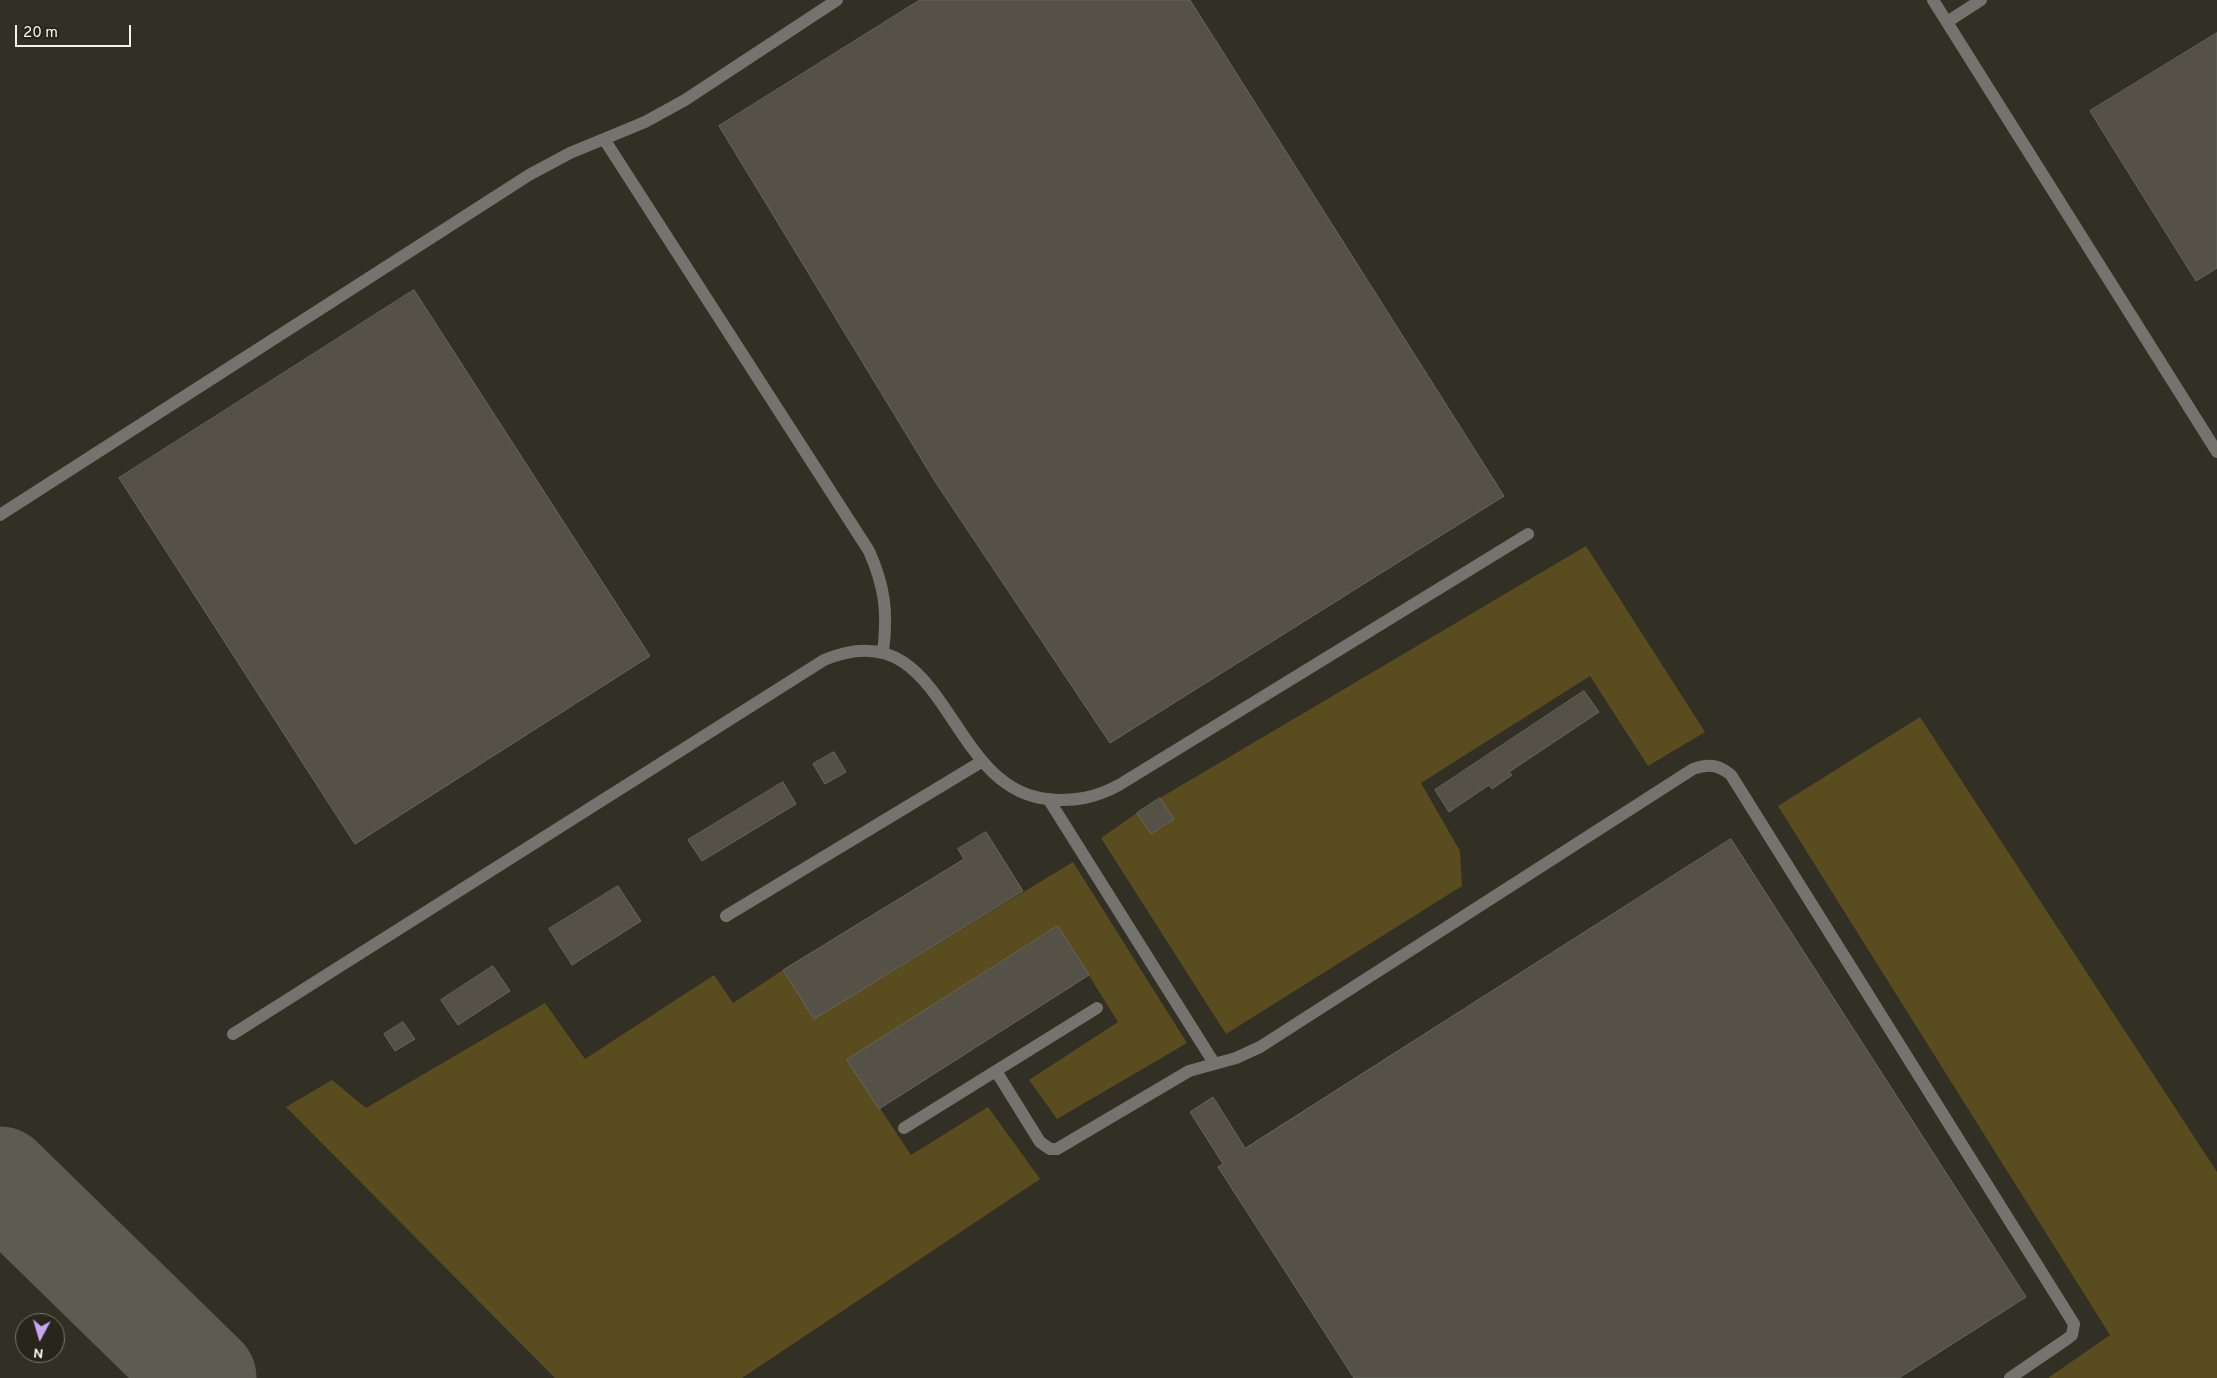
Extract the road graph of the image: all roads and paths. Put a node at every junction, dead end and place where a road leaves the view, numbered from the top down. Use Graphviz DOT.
graph roads {
  1 [pos="838,0"];
  2 [pos="1933,0"];
  3 [pos="1981,0"];
  4 [pos="1947,22"];
  5 [pos="604,139"];
  6 [pos="2212,434"];
  7 [pos="2217,452"];
  8 [pos="0,515"];
  9 [pos="1528,534"];
  10 [pos="883,652"];
  11 [pos="981,762"];
  12 [pos="1049,800"];
  13 [pos="726,916"];
  14 [pos="1097,1008"];
  15 [pos="233,1034"];
  16 [pos="1214,1063"];
  17 [pos="996,1071"];
  18 [pos="904,1128"];
  19 [pos="2010,1378"];
  1 -- 5 [label="lane"];
  2 -- 4 [label="lane"];
  3 -- 4 [label="lane"];
  4 -- 6 [label="lane"];
  5 -- 8 [label="lane"];
  5 -- 10 [label="lane"];
  6 -- 7 [label="lane"];
  9 -- 12 [label="lane"];
  10 -- 11 [label="lane"];
  10 -- 15 [label="lane"];
  11 -- 12 [label="lane"];
  11 -- 13 [label="lane"];
  12 -- 16 [label="lane"];
  14 -- 17 [label="lane"];
  16 -- 17 [label="lane"];
  16 -- 19 [label="lane"];
  17 -- 18 [label="lane"];
}
